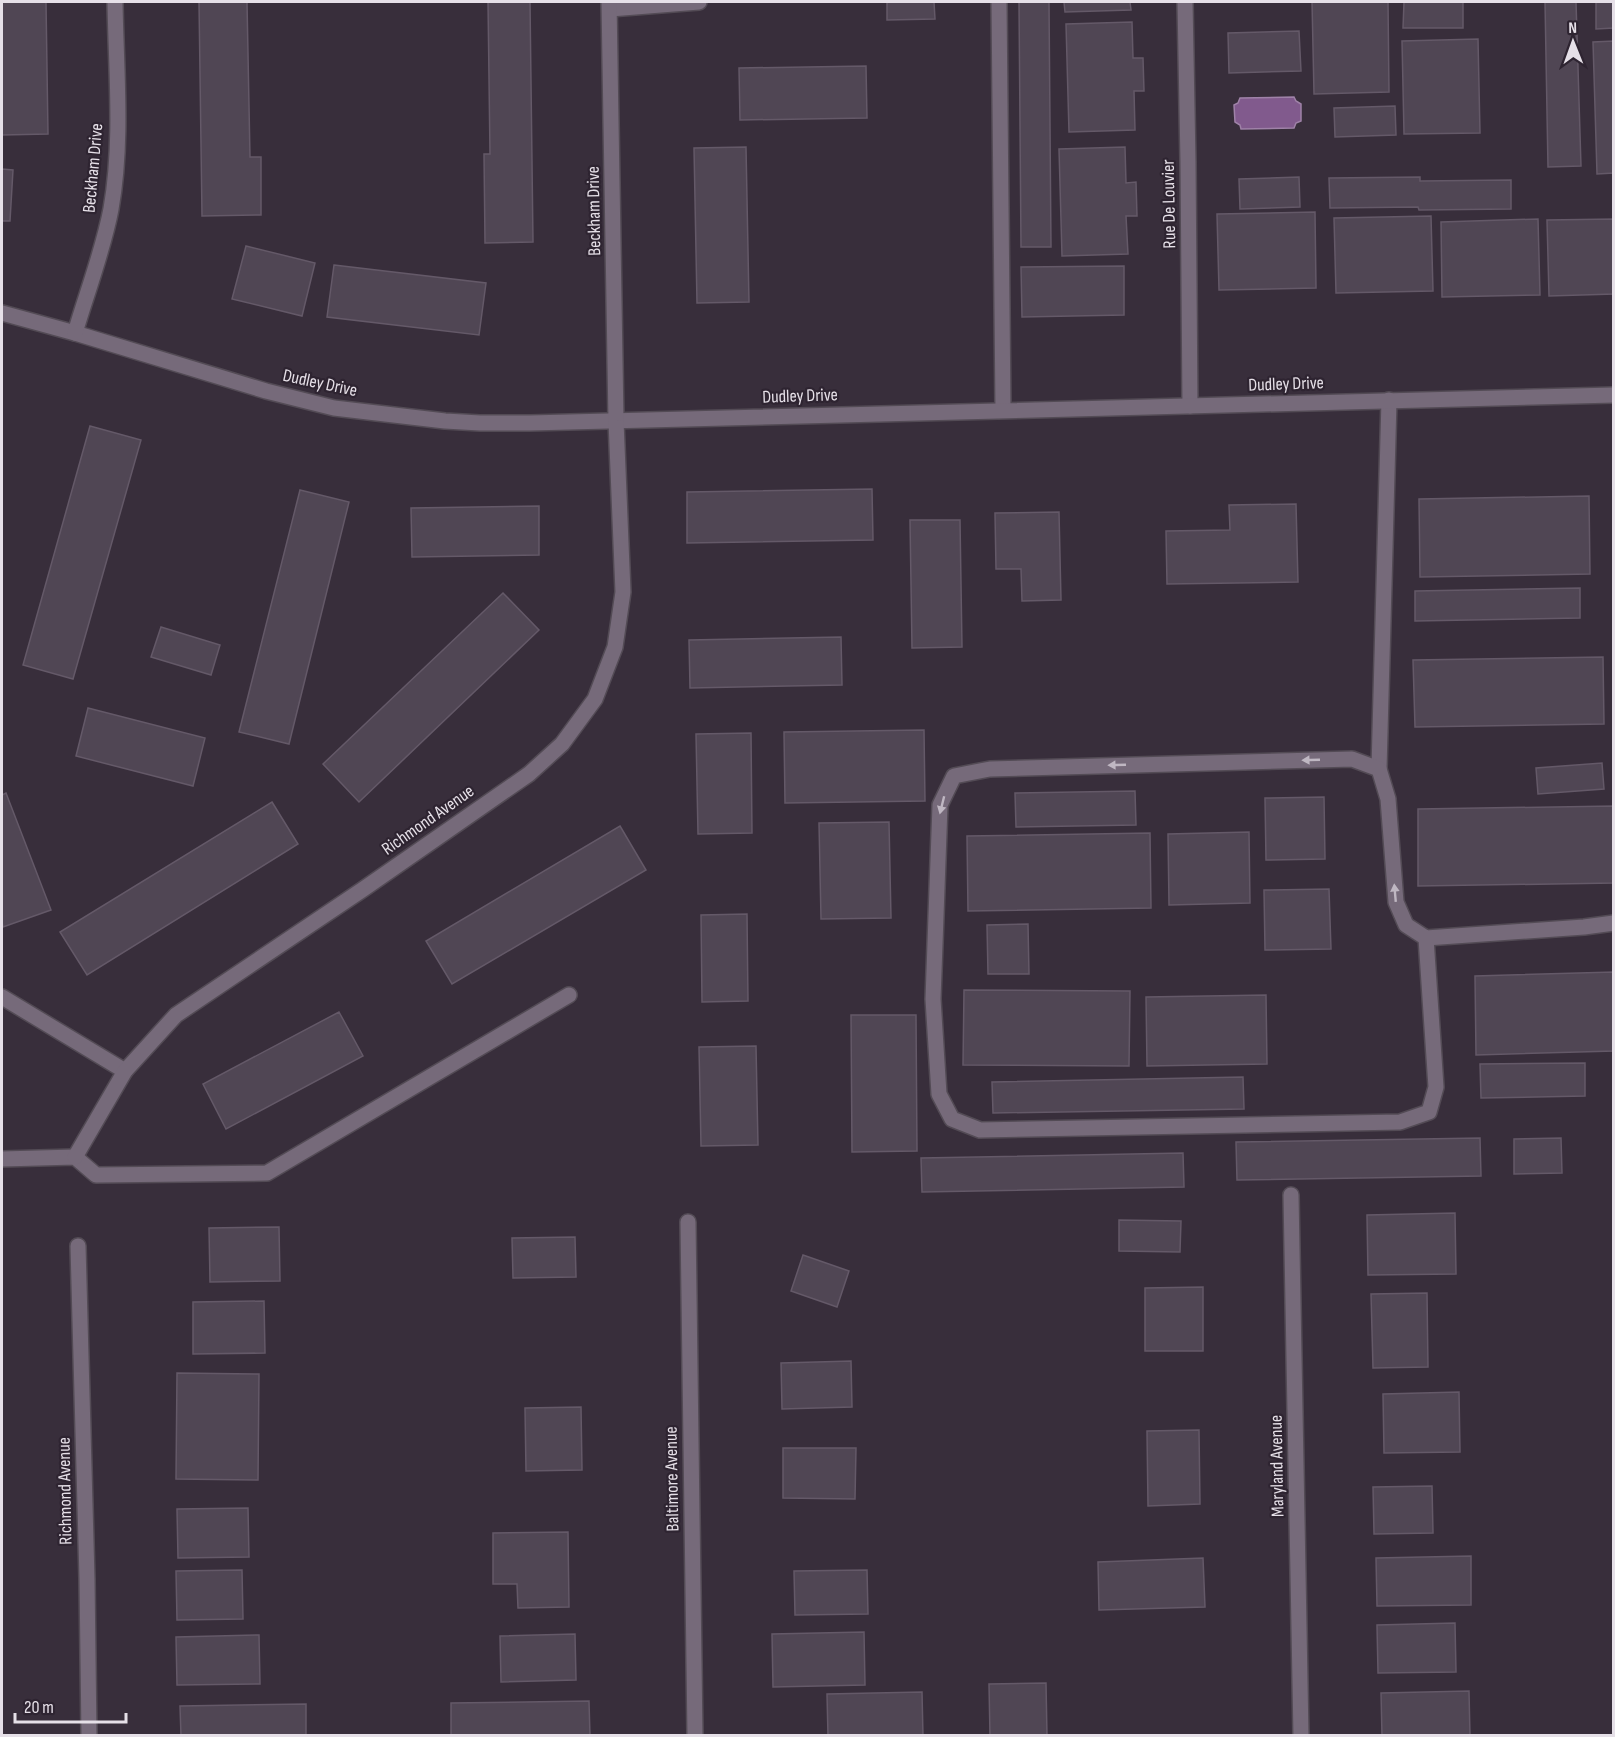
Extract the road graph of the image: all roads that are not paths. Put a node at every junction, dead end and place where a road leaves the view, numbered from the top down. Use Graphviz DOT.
graph roads {
  1 [pos="115,2"];
  2 [pos="699,2"];
  3 [pos="999,2"];
  4 [pos="1185,2"];
  5 [pos="610,5"];
  6 [pos="2,313"];
  7 [pos="75,333"];
  8 [pos="1614,395"];
  9 [pos="1389,400"];
  10 [pos="1190,406"];
  11 [pos="1003,410"];
  12 [pos="616,421"];
  13 [pos="1379,769"];
  14 [pos="1614,923"];
  15 [pos="1426,938"];
  16 [pos="569,995"];
  17 [pos="2,997"];
  18 [pos="125,1071"];
  19 [pos="75,1157"];
  20 [pos="2,1159"];
  21 [pos="1291,1195"];
  22 [pos="688,1222"];
  23 [pos="78,1246"];
  24 [pos="89,1736"];
  25 [pos="695,1736"];
  26 [pos="1301,1736"];
  1 -- 7 [label="street, Beckham Drive"];
  2 -- 5 [label="street"];
  3 -- 11 [label="street"];
  4 -- 10 [label="street, Rue De Louvier"];
  5 -- 12 [label="street, Beckham Drive"];
  6 -- 7 [label="street, Dudley Drive"];
  7 -- 12 [label="street, Dudley Drive"];
  8 -- 9 [label="street, Dudley Drive"];
  9 -- 10 [label="street, Dudley Drive"];
  9 -- 13 [label="street"];
  10 -- 11 [label="street, Dudley Drive"];
  11 -- 12 [label="street, Dudley Drive"];
  12 -- 18 [label="street, Richmond Avenue"];
  15 -- 13 [label="street, one-way"];
  13 -- 15 [label="street, one-way"];
  14 -- 15 [label="street"];
  16 -- 19 [label="street"];
  17 -- 18 [label="street"];
  18 -- 19 [label="street, Richmond Avenue"];
  19 -- 20 [label="street"];
  21 -- 26 [label="street, Maryland Avenue"];
  22 -- 25 [label="street, Baltimore Avenue"];
  23 -- 24 [label="street, Richmond Avenue"];
}
